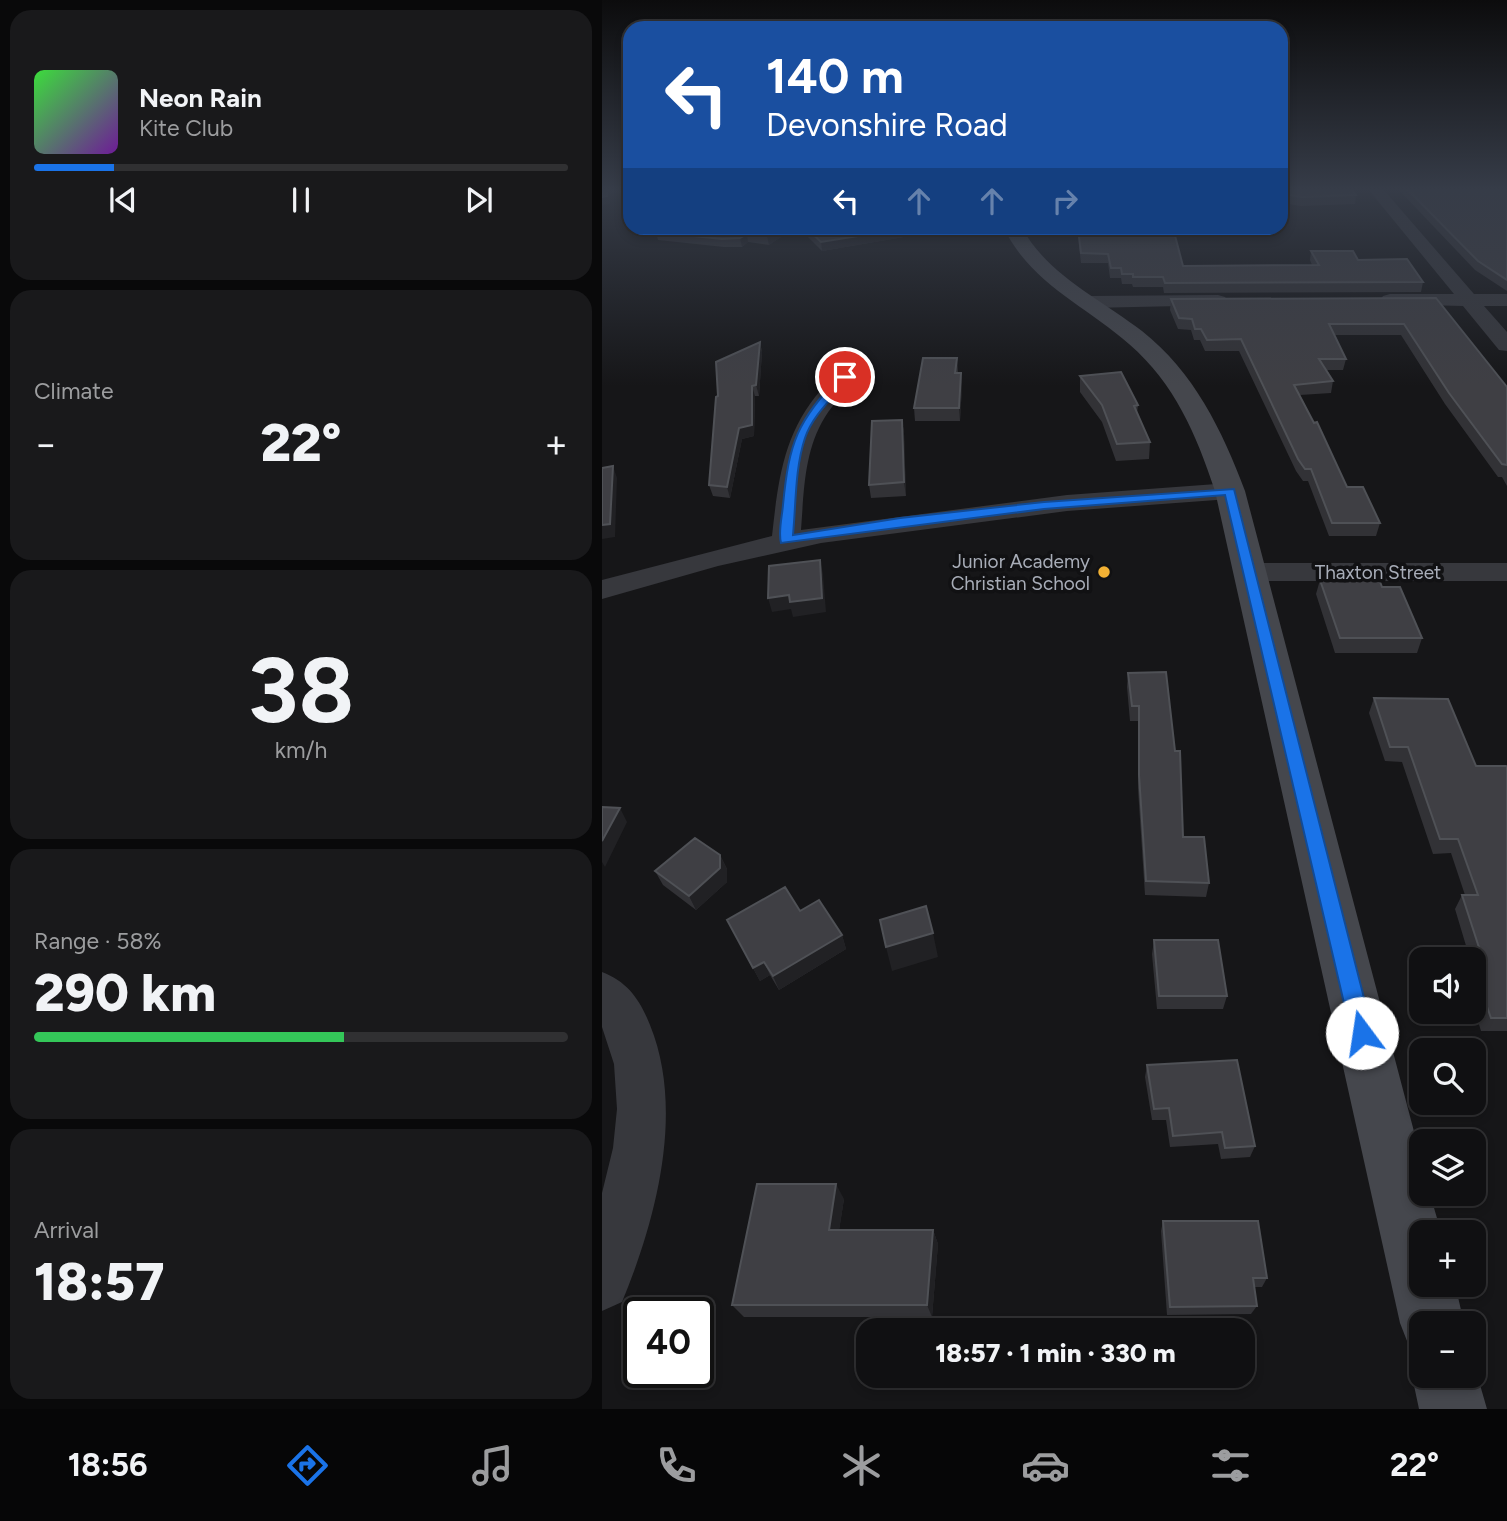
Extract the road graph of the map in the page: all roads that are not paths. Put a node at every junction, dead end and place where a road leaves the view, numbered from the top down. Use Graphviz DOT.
graph roads {
  1 [pos="1030,255"];
  2 [pos="1431,255"];
  3 [pos="1372,300"];
  4 [pos="1469,300"];
  5 [pos="1507,300"];
  6 [pos="1234,301"];
  7 [pos="1089,302"];
  8 [pos="1507,345"];
  9 [pos="845,377"];
  10 [pos="1230,491"];
  11 [pos="786,540"];
  12 [pos="1250,572"];
  13 [pos="1507,572"];
  14 [pos="602,590"];
  15 [pos="602,993"];
  16 [pos="1409,1227"];
  17 [pos="602,1282"];
  18 [pos="1448,1388"];
  19 [pos="1453,1409"];
  1 -- 7 [label="street"];
  2 -- 4 [label="street"];
  3 -- 4 [label="street"];
  4 -- 5 [label="street"];
  4 -- 8 [label="street"];
  6 -- 7 [label="street"];
  7 -- 10 [label="street"];
  9 -- 11 [label="street"];
  10 -- 11 [label="street"];
  10 -- 12 [label="street"];
  11 -- 14 [label="street"];
  12 -- 13 [label="street, Thaxton Street"];
  12 -- 16 [label="street"];
  15 -- 17 [label="street"];
  18 -- 19 [label="street"];
}
